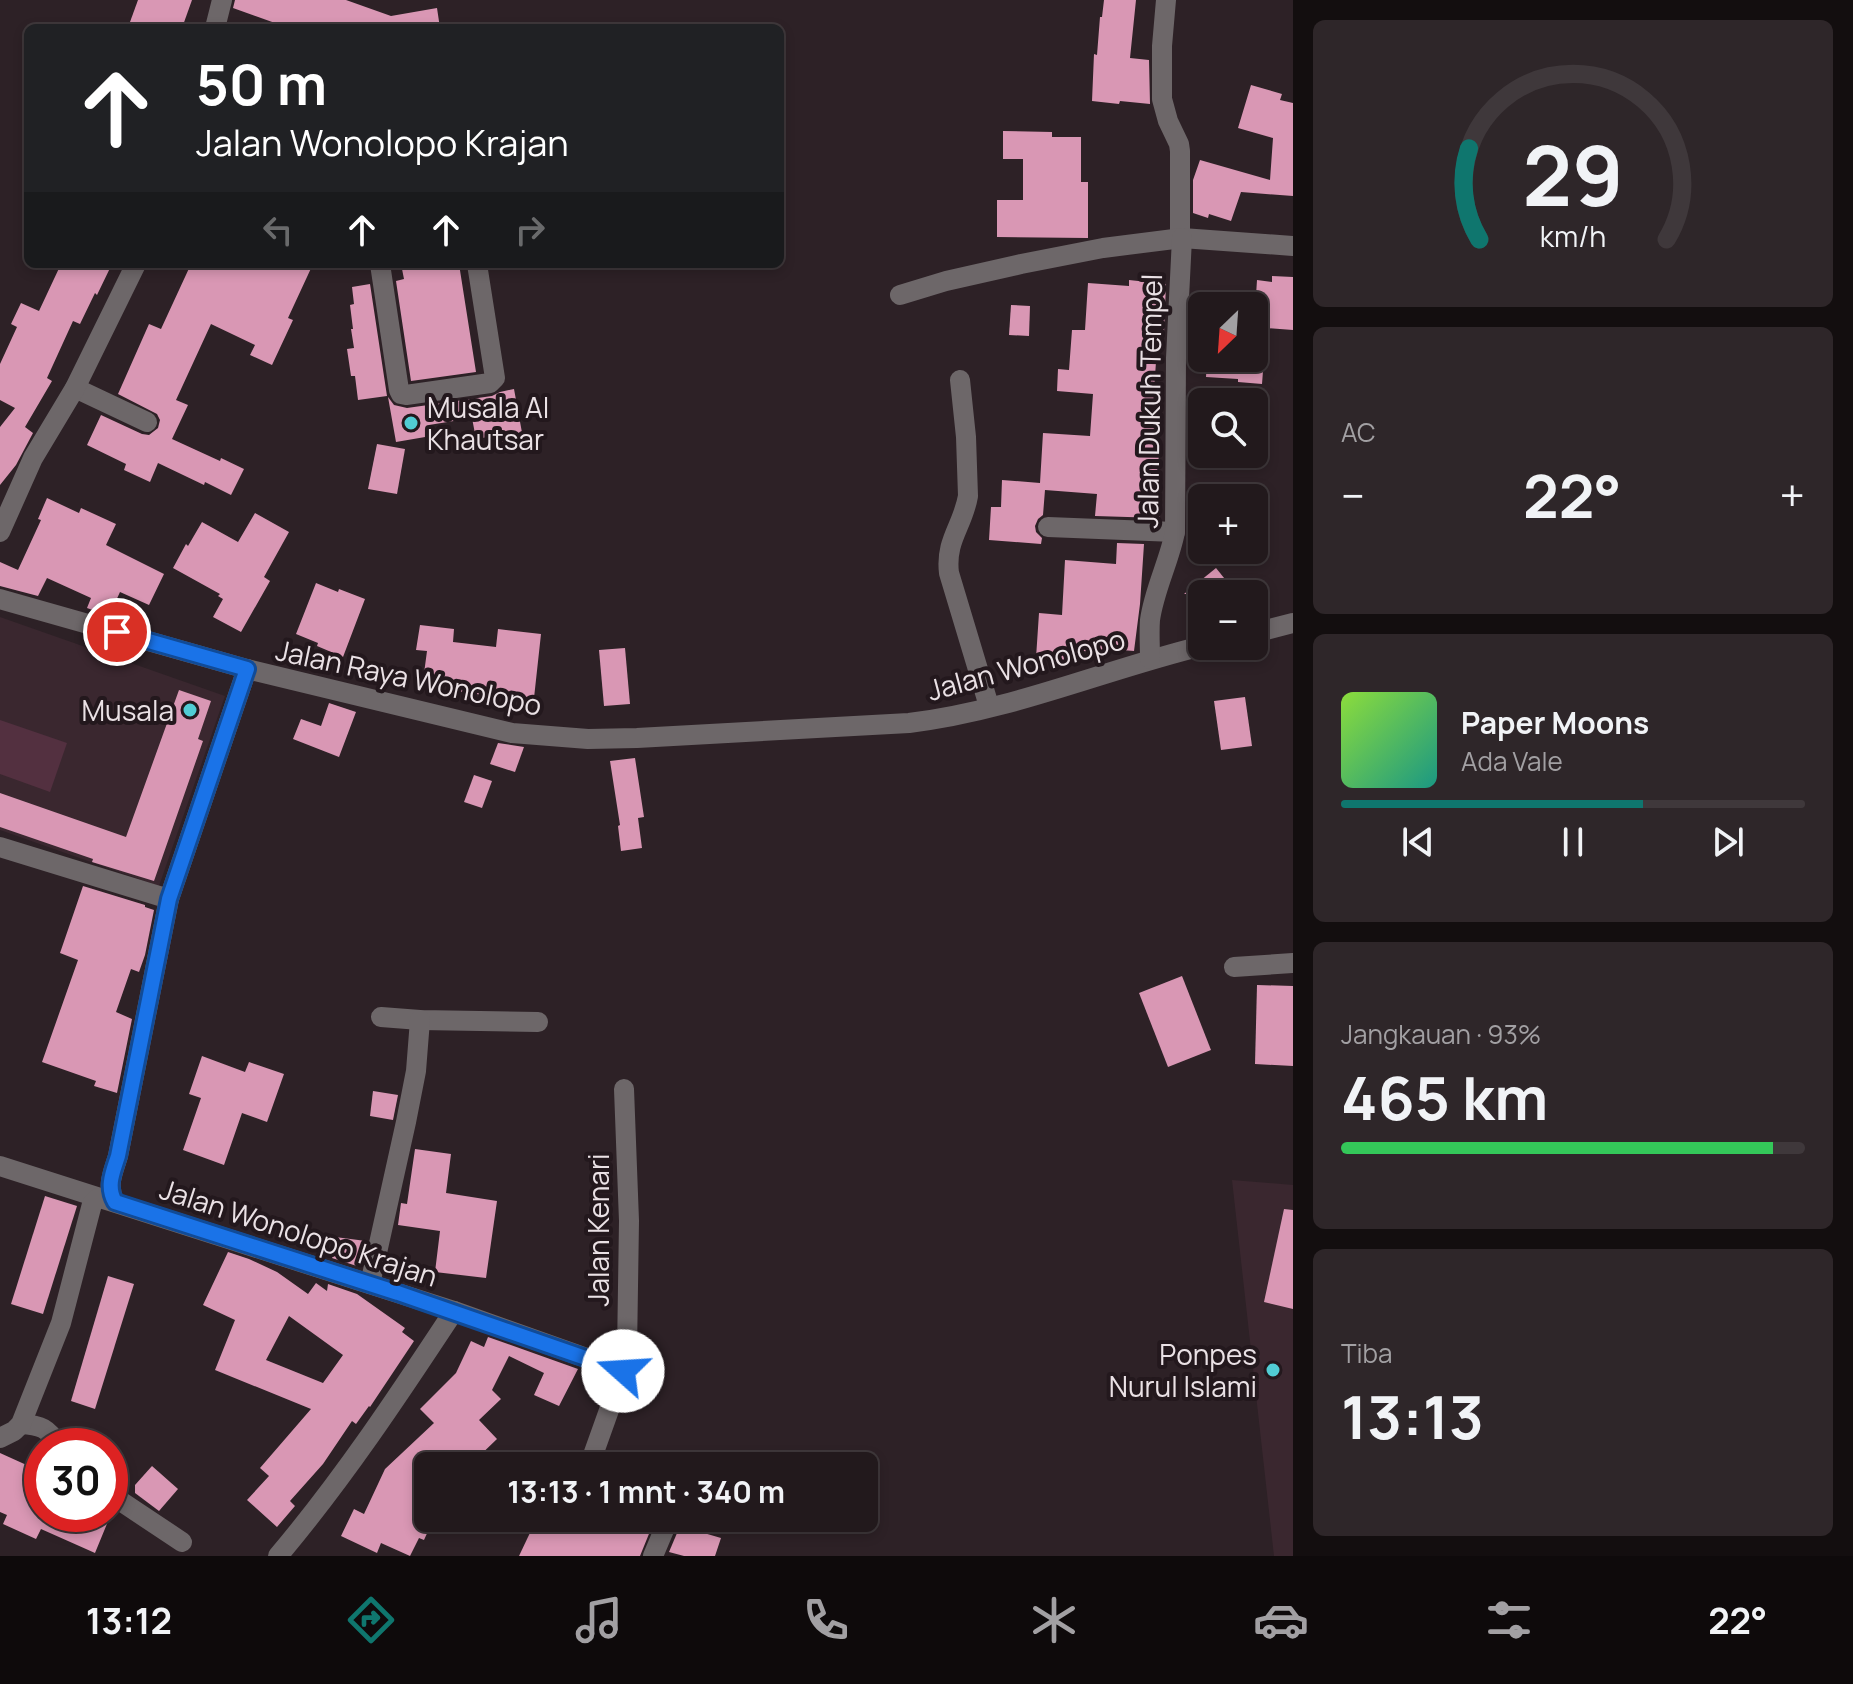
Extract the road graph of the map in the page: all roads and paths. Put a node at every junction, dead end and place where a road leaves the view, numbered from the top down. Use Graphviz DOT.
graph roads {
  1 [pos="222,0"];
  2 [pos="1166,0"];
  3 [pos="216,24"];
  4 [pos="1181,238"];
  5 [pos="1293,246"];
  6 [pos="134,268"];
  7 [pos="381,268"];
  8 [pos="478,268"];
  9 [pos="900,295"];
  10 [pos="960,380"];
  11 [pos="75,388"];
  12 [pos="147,422"];
  13 [pos="1048,527"];
  14 [pos="0,532"];
  15 [pos="1175,532"];
  16 [pos="0,599"];
  17 [pos="1293,623"];
  18 [pos="1268,629"];
  19 [pos="1188,650"];
  20 [pos="1150,659"];
  21 [pos="247,669"];
  22 [pos="989,706"];
  23 [pos="815,727"];
  24 [pos="0,847"];
  25 [pos="169,899"];
  26 [pos="1293,963"];
  27 [pos="1234,967"];
  28 [pos="381,1017"];
  29 [pos="420,1020"];
  30 [pos="538,1022"];
  31 [pos="624,1089"];
  32 [pos="0,1166"];
  33 [pos="107,1200"];
  34 [pos="370,1284"];
  35 [pos="454,1311"];
  36 [pos="623,1371"];
  37 [pos="21,1424"];
  38 [pos="42,1428"];
  39 [pos="0,1438"];
  40 [pos="594,1452"];
  41 [pos="128,1506"];
  42 [pos="663,1532"];
  43 [pos="182,1542"];
  44 [pos="278,1556"];
  45 [pos="653,1556"];
  1 -- 3 [label="street"];
  2 -- 4 [label="street, Jalan Dukuh Tempel"];
  4 -- 5 [label="street, Jalan Dukuh Tempel"];
  4 -- 9 [label="street, Jalan Dukuh Tempel"];
  4 -- 15 [label="street, Jalan Dukuh Tempel"];
  6 -- 11 [label="street"];
  7 -- 8 [label="street"];
  10 -- 22 [label="street"];
  11 -- 12 [label="street"];
  11 -- 14 [label="street"];
  13 -- 15 [label="street"];
  15 -- 20 [label="street, Jalan Dukuh Tempel"];
  16 -- 21 [label="street, Jalan Raya Wonolopo"];
  17 -- 18 [label="street"];
  19 -- 20 [label="street, Jalan Wonolopo"];
  20 -- 22 [label="street, Jalan Wonolopo"];
  21 -- 23 [label="street, Jalan Raya Wonolopo"];
  21 -- 25 [label="street, Jalan Wonolopo Krajan"];
  22 -- 23 [label="street, Jalan Wonolopo"];
  24 -- 25 [label="street"];
  25 -- 33 [label="street, Jalan Wonolopo Krajan"];
  26 -- 27 [label="street"];
  28 -- 29 [label="street"];
  29 -- 30 [label="street"];
  29 -- 34 [label="street"];
  31 -- 36 [label="street, Jalan Kenari"];
  32 -- 33 [label="street, Jalan Wonolopo Krajan"];
  33 -- 34 [label="street, Jalan Wonolopo Krajan"];
  33 -- 37 [label="street"];
  34 -- 35 [label="street, Jalan Wonolopo Krajan"];
  35 -- 36 [label="street"];
  35 -- 44 [label="street, Jalan Wonolopo Krajan"];
  36 -- 40 [label="street, Jalan Kenari"];
  37 -- 38 [label="street"];
  37 -- 39 [label="street"];
  41 -- 43 [label="street"];
  42 -- 45 [label="street"];
}
